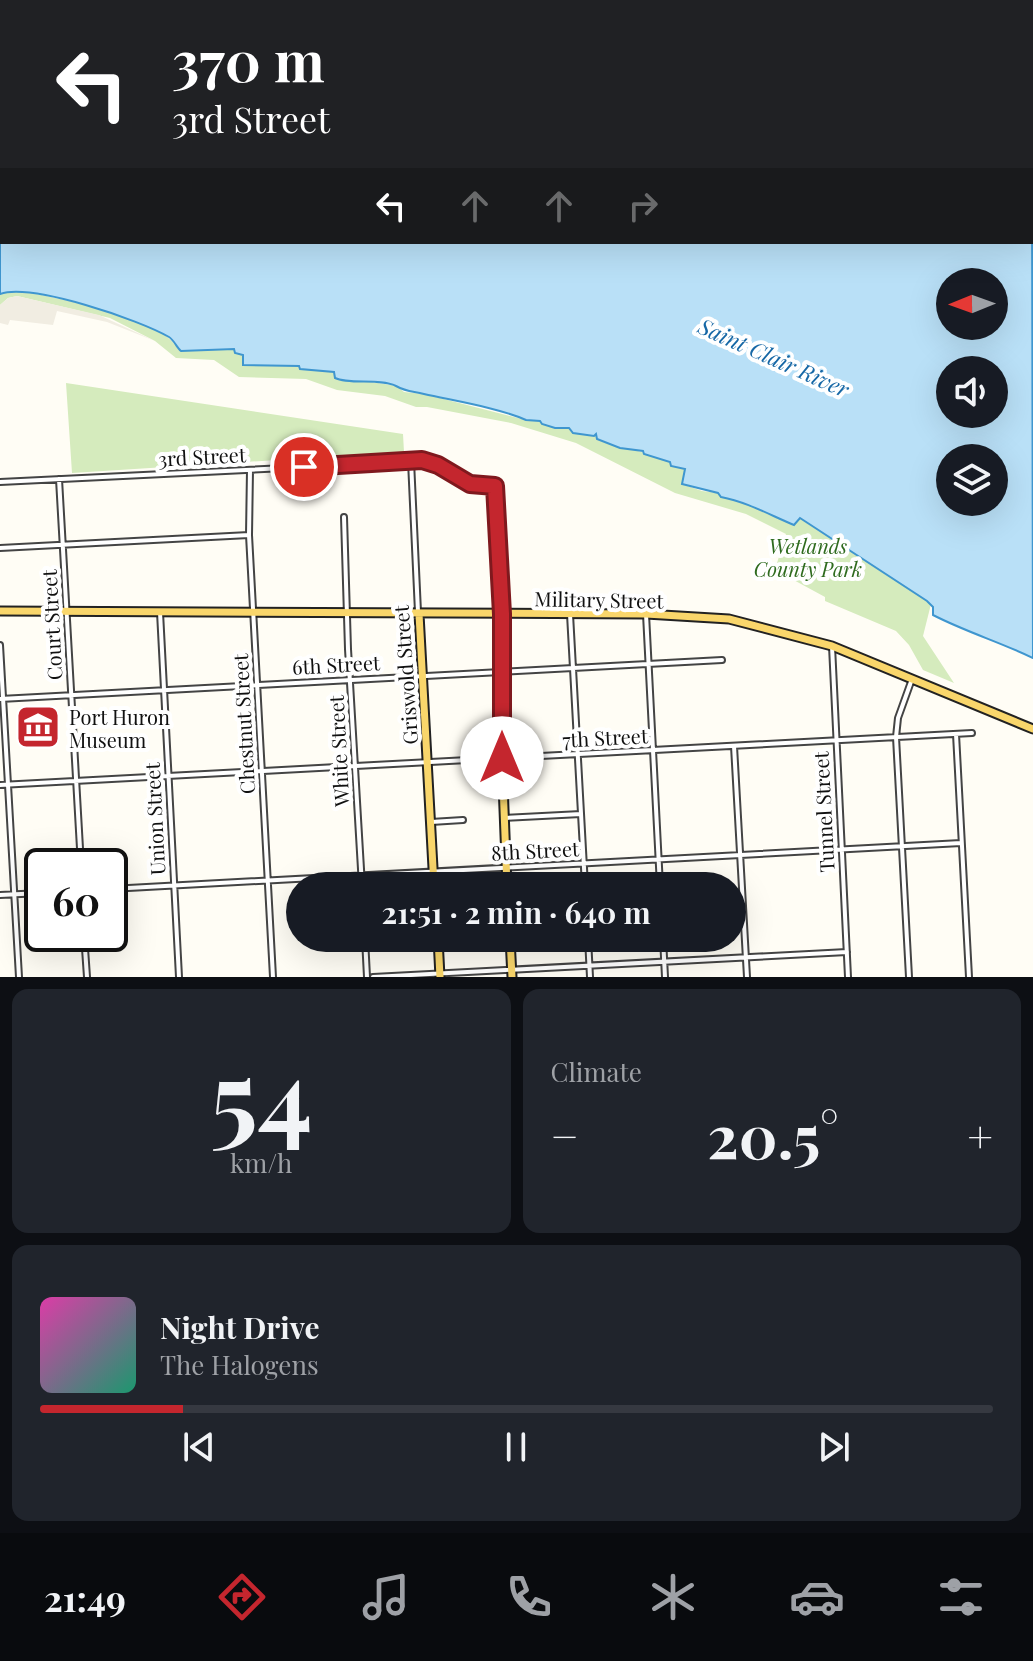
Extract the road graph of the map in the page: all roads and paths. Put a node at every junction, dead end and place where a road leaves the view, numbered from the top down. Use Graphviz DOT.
graph roads {
  1 [pos="411,461"];
  2 [pos="250,470"];
  3 [pos="59,479"];
  4 [pos="0,482"];
  5 [pos="344,517"];
  6 [pos="249,535"];
  7 [pos="62,545"];
  8 [pos="0,548"];
  9 [pos="0,611"];
  10 [pos="68,611"];
  11 [pos="160,612"];
  12 [pos="253,613"];
  13 [pos="347,613"];
  14 [pos="419,614"];
  15 [pos="502,614"];
  16 [pos="570,614"];
  17 [pos="646,614"];
  18 [pos="0,645"];
  19 [pos="832,646"];
  20 [pos="722,660"];
  21 [pos="647,664"];
  22 [pos="572,667"];
  23 [pos="501,672"];
  24 [pos="423,676"];
  25 [pos="350,679"];
  26 [pos="912,679"];
  27 [pos="257,684"];
  28 [pos="163,690"];
  29 [pos="71,695"];
  30 [pos="2,699"];
  31 [pos="1033,729"];
  32 [pos="972,733"];
  33 [pos="956,734"];
  34 [pos="896,737"];
  35 [pos="835,740"];
  36 [pos="734,746"];
  37 [pos="653,750"];
  38 [pos="577,754"];
  39 [pos="502,758"];
  40 [pos="427,762"];
  41 [pos="355,766"];
  42 [pos="261,771"];
  43 [pos="168,777"];
  44 [pos="76,781"];
  45 [pos="0,785"];
  46 [pos="8,785"];
  47 [pos="581,814"];
  48 [pos="503,818"];
  49 [pos="463,820"];
  50 [pos="431,822"];
  51 [pos="961,843"];
  52 [pos="901,846"];
  53 [pos="80,848"];
  54 [pos="842,849"];
  55 [pos="740,854"];
  56 [pos="658,859"];
  57 [pos="583,863"];
  58 [pos="506,867"];
  59 [pos="433,871"];
  60 [pos="361,872"];
  61 [pos="415,872"];
  62 [pos="506,872"];
  63 [pos="584,872"];
  64 [pos="659,872"];
  65 [pos="286,879"];
  66 [pos="268,880"];
  67 [pos="174,885"];
  68 [pos="128,888"];
  69 [pos="15,894"];
  70 [pos="24,894"];
  71 [pos="0,895"];
  72 [pos="85,952"];
  73 [pos="367,952"];
  74 [pos="439,952"];
  75 [pos="511,952"];
  76 [pos="589,952"];
  77 [pos="664,952"];
  78 [pos="847,952"];
  79 [pos="746,957"];
  80 [pos="664,962"];
  81 [pos="590,966"];
  82 [pos="512,974"];
  83 [pos="440,975"];
  84 [pos="19,977"];
  85 [pos="87,977"];
  86 [pos="179,977"];
  87 [pos="273,977"];
  88 [pos="370,977"];
  89 [pos="590,977"];
  90 [pos="665,977"];
  91 [pos="747,977"];
  92 [pos="848,977"];
  93 [pos="909,977"];
  94 [pos="969,977"];
  1 -- 2 [label="street, 3rd Street"];
  1 -- 14 [label="street, Griswold Street"];
  1 -- 15 [label="street, 3rd Street"];
  2 -- 3 [label="street, 3rd Street"];
  2 -- 6 [label="street, Chestnut Street"];
  3 -- 4 [label="street, 3rd Street"];
  3 -- 7 [label="street, Court Street"];
  5 -- 13 [label="street, White Street"];
  6 -- 7 [label="street"];
  6 -- 12 [label="street, Chestnut Street"];
  7 -- 8 [label="street"];
  7 -- 10 [label="street, Court Street"];
  9 -- 10 [label="main road, Military Street"];
  10 -- 11 [label="main road, Military Street"];
  10 -- 29 [label="street, Court Street"];
  11 -- 12 [label="main road, Military Street"];
  11 -- 28 [label="street, Union Street"];
  12 -- 13 [label="main road, Military Street"];
  12 -- 27 [label="street, Chestnut Street"];
  13 -- 14 [label="main road, Military Street"];
  13 -- 25 [label="street, White Street"];
  14 -- 15 [label="main road, Military Street"];
  14 -- 24 [label="main road, Griswold Street"];
  15 -- 16 [label="main road, Military Street"];
  15 -- 23 [label="main road"];
  16 -- 17 [label="main road, Military Street"];
  16 -- 22 [label="street"];
  17 -- 19 [label="main road, Military Street"];
  17 -- 21 [label="street"];
  18 -- 30 [label="street"];
  19 -- 26 [label="main road, Military Street"];
  19 -- 35 [label="street, Tunnel Street"];
  20 -- 21 [label="street, 6th Street"];
  21 -- 22 [label="street, 6th Street"];
  21 -- 37 [label="street"];
  22 -- 23 [label="street, 6th Street"];
  22 -- 38 [label="street"];
  23 -- 24 [label="street, 6th Street"];
  23 -- 39 [label="main road"];
  24 -- 25 [label="street, 6th Street"];
  24 -- 40 [label="main road, Griswold Street"];
  25 -- 27 [label="street, 6th Street"];
  25 -- 41 [label="street, White Street"];
  26 -- 31 [label="main road, Military Street"];
  26 -- 34 [label="street"];
  27 -- 28 [label="street, 6th Street"];
  27 -- 42 [label="street, Chestnut Street"];
  28 -- 29 [label="street, 6th Street"];
  28 -- 43 [label="street, Union Street"];
  29 -- 30 [label="street, 6th Street"];
  29 -- 44 [label="street, Court Street"];
  30 -- 46 [label="street"];
  32 -- 33 [label="street, 7th Street"];
  33 -- 34 [label="street, 7th Street"];
  33 -- 51 [label="street"];
  34 -- 35 [label="street, 7th Street"];
  34 -- 52 [label="street"];
  35 -- 36 [label="street, 7th Street"];
  35 -- 54 [label="street, Tunnel Street"];
  36 -- 37 [label="street, 7th Street"];
  36 -- 55 [label="street"];
  37 -- 38 [label="street, 7th Street"];
  37 -- 56 [label="street"];
  38 -- 39 [label="street, 7th Street"];
  38 -- 47 [label="street"];
  39 -- 40 [label="street, 7th Street"];
  39 -- 48 [label="main road"];
  40 -- 41 [label="street, 7th Street"];
  40 -- 50 [label="main road, Griswold Street"];
  41 -- 42 [label="street, 7th Street"];
  41 -- 60 [label="street, White Street"];
  42 -- 43 [label="street, 7th Street"];
  42 -- 66 [label="street, Chestnut Street"];
  43 -- 44 [label="street, 7th Street"];
  43 -- 67 [label="street, Union Street"];
  44 -- 46 [label="street, 7th Street"];
  44 -- 53 [label="street, Court Street"];
  45 -- 46 [label="street, 7th Street"];
  46 -- 69 [label="street"];
  47 -- 48 [label="street"];
  47 -- 57 [label="street"];
  48 -- 58 [label="main road"];
  49 -- 50 [label="street"];
  50 -- 59 [label="main road, Griswold Street"];
  51 -- 52 [label="street, 8th Street"];
  51 -- 94 [label="street"];
  52 -- 54 [label="street, 8th Street"];
  52 -- 93 [label="street"];
  54 -- 55 [label="street, 8th Street"];
  54 -- 78 [label="street, Tunnel Street"];
  55 -- 56 [label="street, 8th Street"];
  55 -- 79 [label="street"];
  56 -- 57 [label="street, 8th Street"];
  56 -- 64 [label="street"];
  57 -- 58 [label="street, 8th Street"];
  57 -- 63 [label="street"];
  58 -- 59 [label="street, 8th Street"];
  58 -- 62 [label="main road"];
  59 -- 61 [label="street, 8th Street"];
  65 -- 66 [label="street, 8th Street"];
  66 -- 67 [label="street, 8th Street"];
  66 -- 87 [label="street, Chestnut Street"];
  67 -- 68 [label="street, 8th Street"];
  67 -- 86 [label="street, Union Street"];
  69 -- 70 [label="street"];
  69 -- 71 [label="street"];
  69 -- 84 [label="street"];
  72 -- 85 [label="street"];
  73 -- 88 [label="street"];
  74 -- 83 [label="main road"];
  75 -- 82 [label="main road"];
  76 -- 81 [label="street"];
  77 -- 80 [label="street"];
  78 -- 79 [label="street"];
  78 -- 92 [label="street, Tunnel Street"];
  79 -- 80 [label="street"];
  79 -- 91 [label="street"];
  80 -- 81 [label="street"];
  80 -- 90 [label="street"];
  81 -- 82 [label="street"];
  81 -- 89 [label="street"];
  82 -- 83 [label="street"];
  83 -- 88 [label="street"];
}
